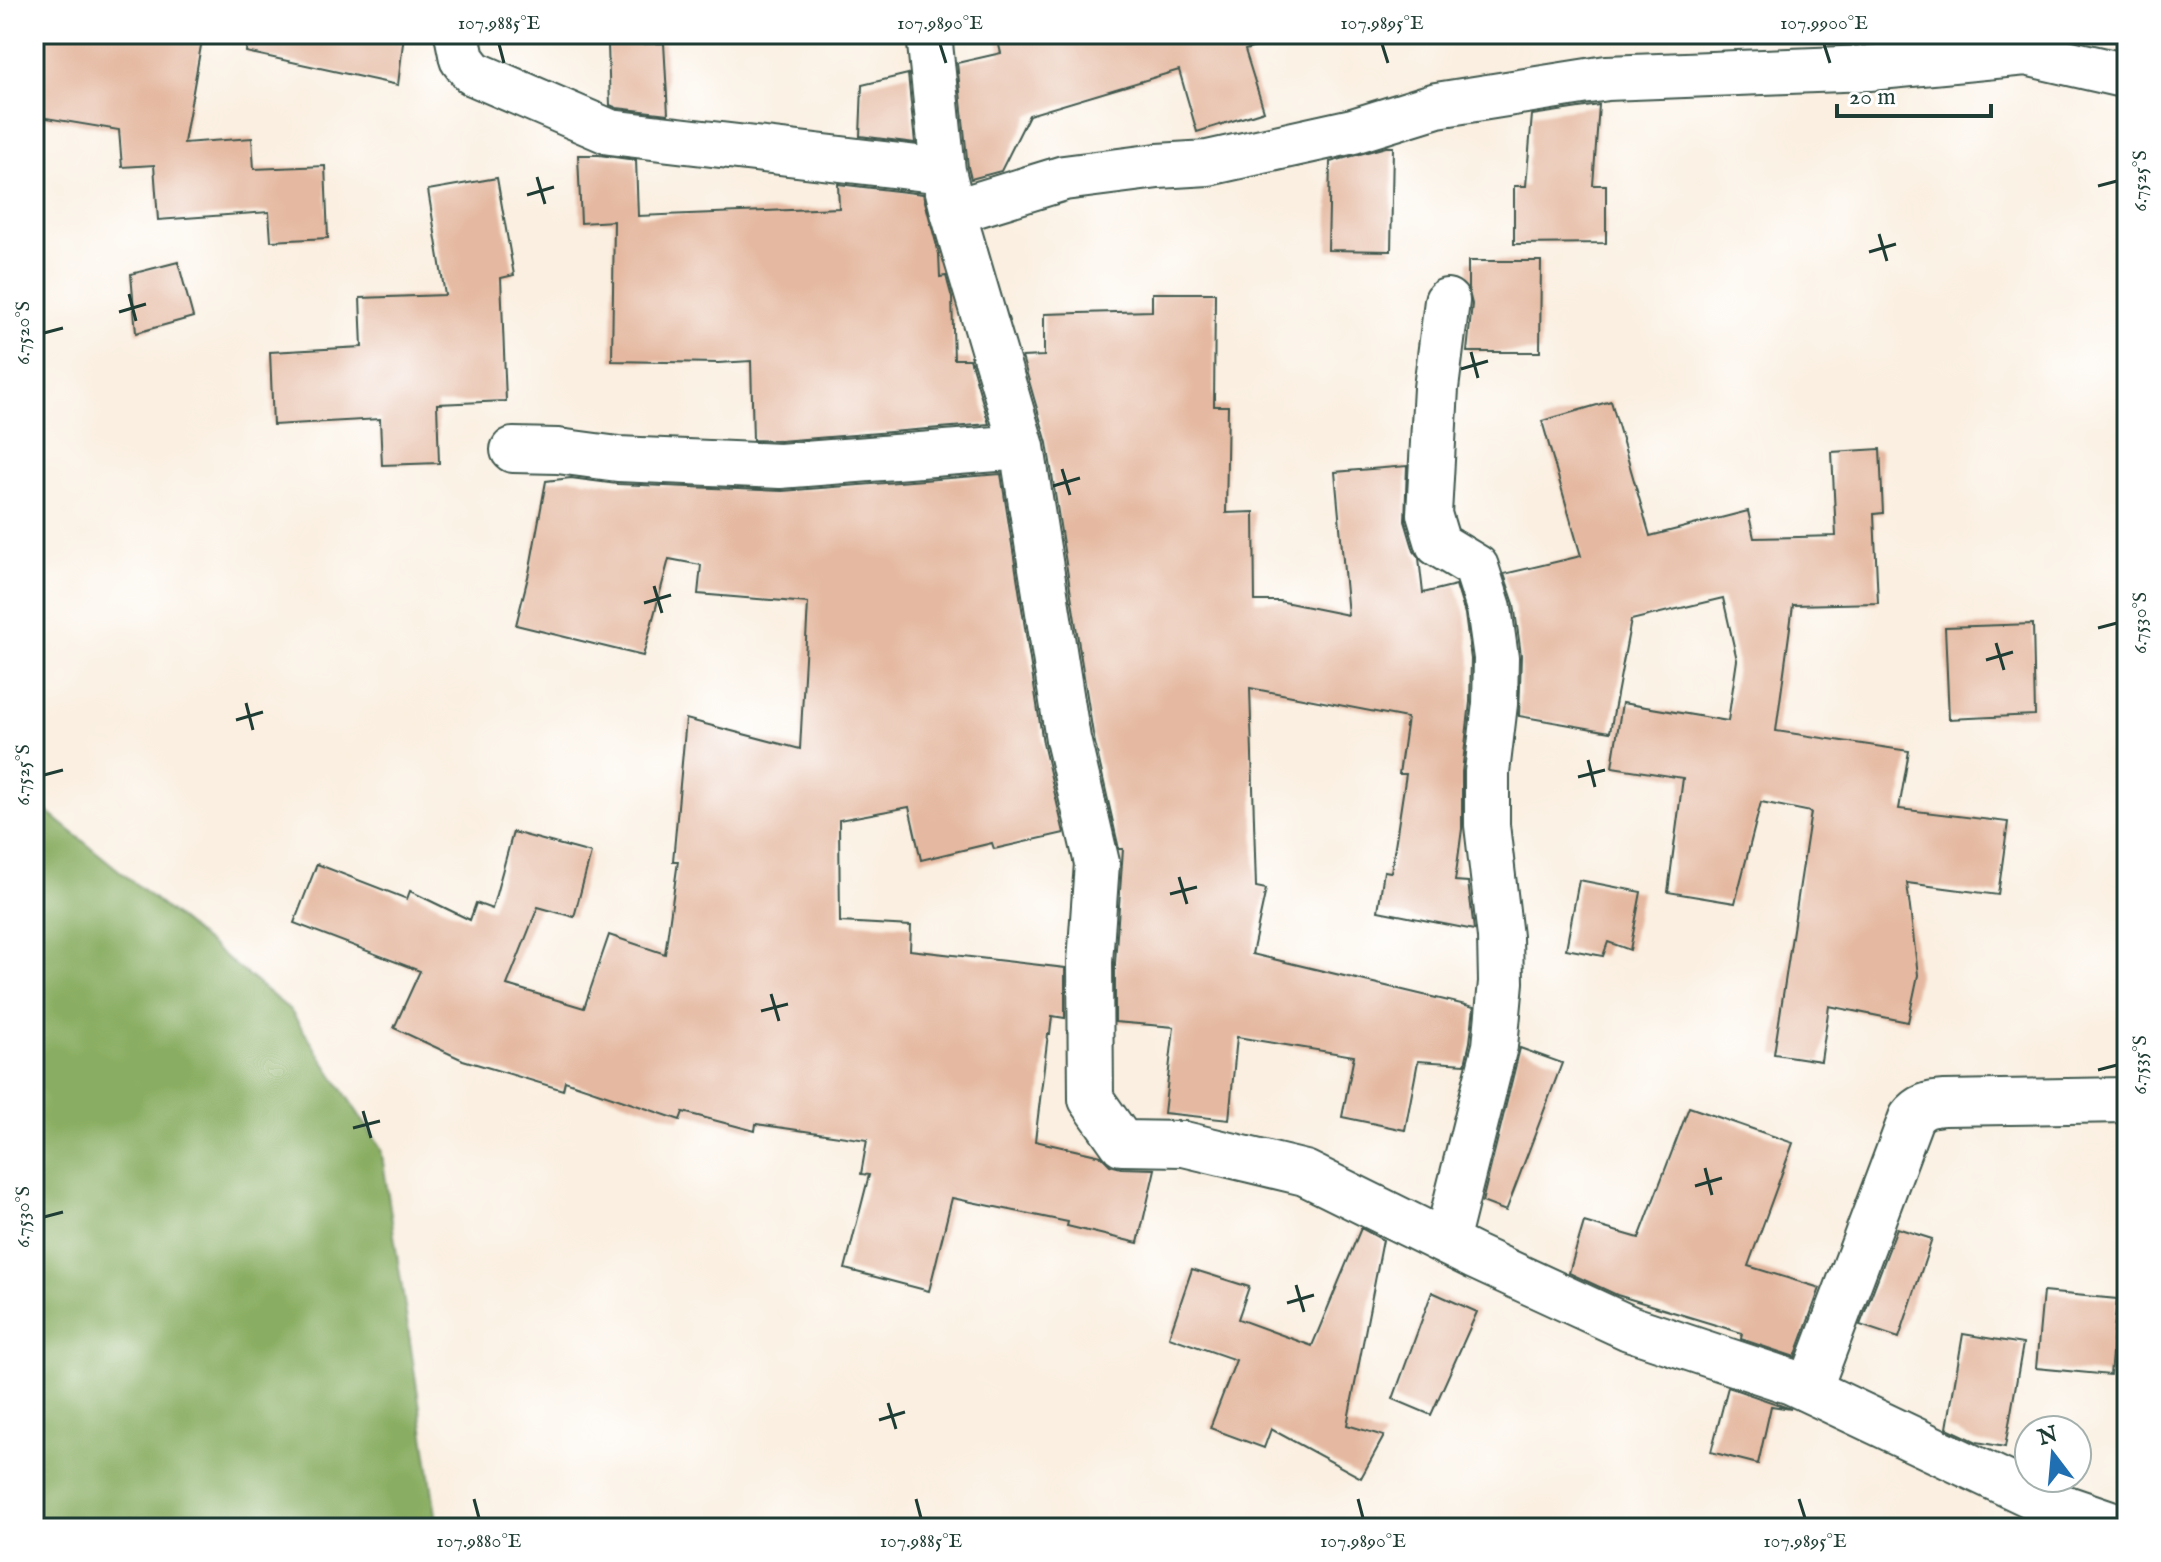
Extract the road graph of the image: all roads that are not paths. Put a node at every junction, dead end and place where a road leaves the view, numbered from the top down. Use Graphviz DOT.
graph roads {
  1 [pos="457,34"];
  2 [pos="929,34"];
  3 [pos="1867,51"];
  4 [pos="2127,76"];
  5 [pos="948,191"];
  6 [pos="1447,301"];
  7 [pos="1022,447"];
  8 [pos="513,450"];
  9 [pos="2127,1100"];
  10 [pos="1446,1242"];
  11 [pos="1809,1390"];
  12 [pos="2125,1528"];
  1 -- 5 [label="street"];
  2 -- 5 [label="street"];
  3 -- 4 [label="street"];
  3 -- 5 [label="street"];
  5 -- 7 [label="street"];
  6 -- 10 [label="street"];
  7 -- 8 [label="street"];
  7 -- 10 [label="street"];
  9 -- 11 [label="street"];
  10 -- 11 [label="street"];
  11 -- 12 [label="street"];
}
